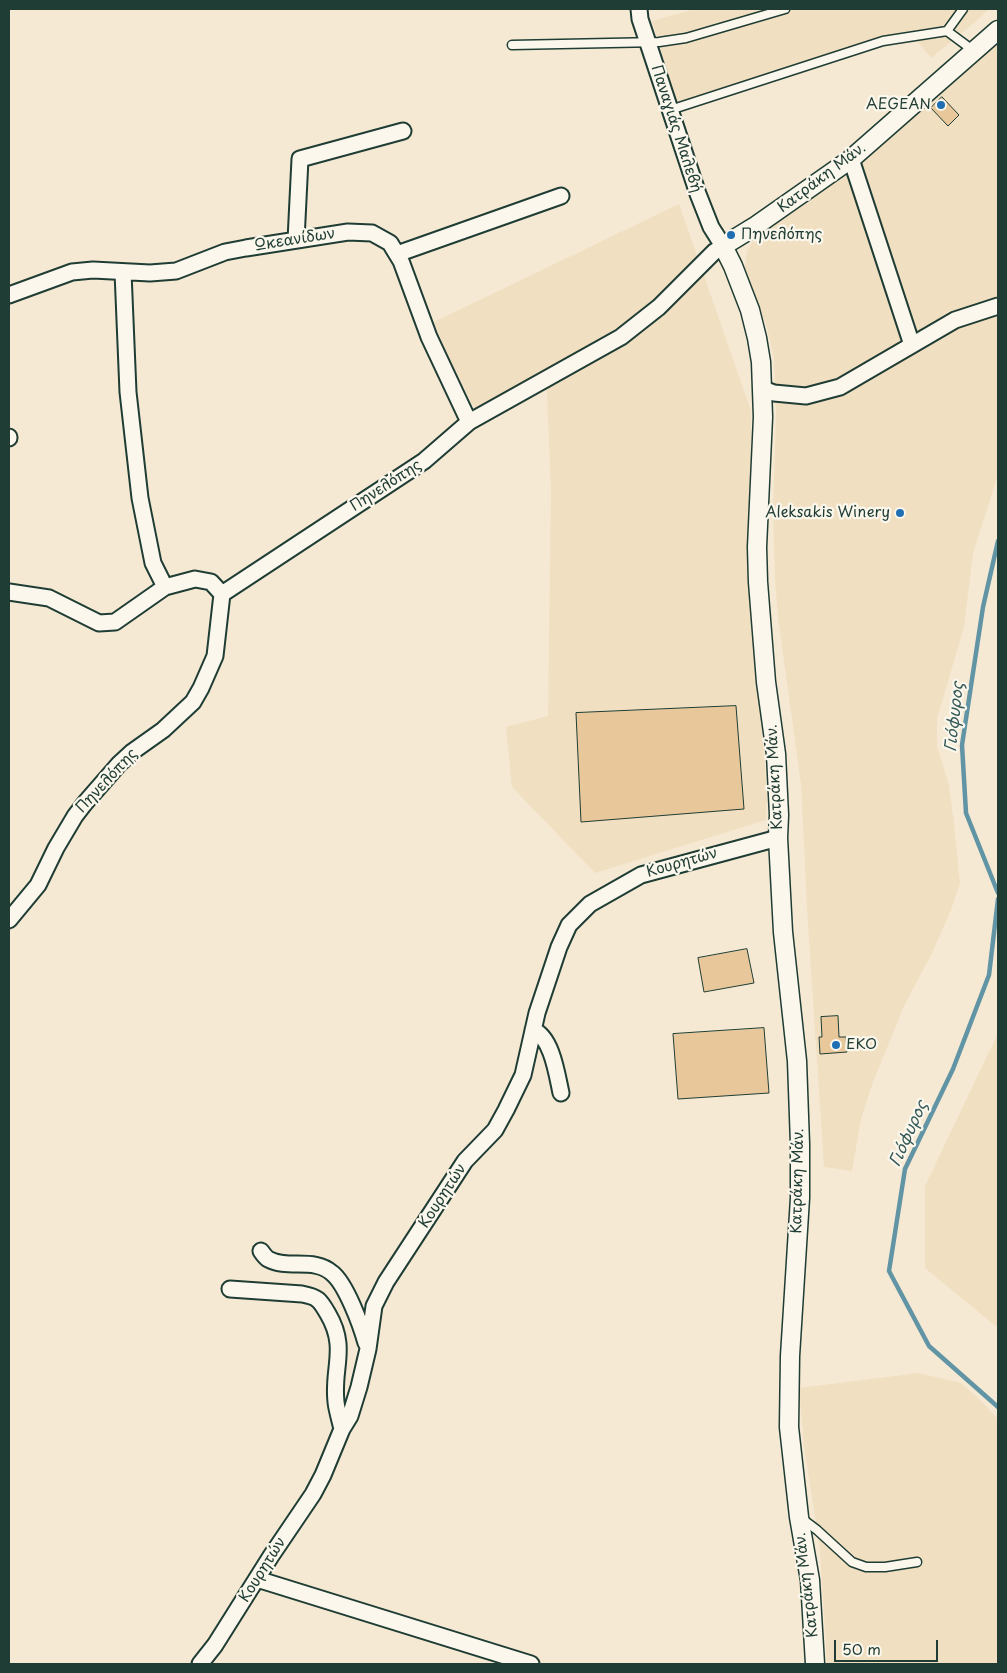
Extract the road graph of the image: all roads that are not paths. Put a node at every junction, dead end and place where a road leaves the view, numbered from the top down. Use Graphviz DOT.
graph roads {
  1 [pos="639,9"];
  2 [pos="785,9"];
  3 [pos="963,9"];
  4 [pos="947,30"];
  5 [pos="998,30"];
  6 [pos="648,43"];
  7 [pos="512,45"];
  8 [pos="975,51"];
  9 [pos="670,110"];
  10 [pos="403,131"];
  11 [pos="851,159"];
  12 [pos="561,196"];
  13 [pos="296,240"];
  14 [pos="723,246"];
  15 [pos="397,254"];
  16 [pos="123,272"];
  17 [pos="9,295"];
  18 [pos="998,306"];
  19 [pos="912,345"];
  20 [pos="763,389"];
  21 [pos="470,422"];
  22 [pos="165,587"];
  23 [pos="9,592"];
  24 [pos="222,594"];
  25 [pos="778,838"];
  26 [pos="9,920"];
  27 [pos="533,1030"];
  28 [pos="561,1093"];
  29 [pos="261,1250"];
  30 [pos="230,1290"];
  31 [pos="368,1349"];
  32 [pos="342,1429"];
  33 [pos="799,1517"];
  34 [pos="917,1562"];
  35 [pos="257,1579"];
  36 [pos="200,1664"];
  37 [pos="532,1664"];
  38 [pos="815,1664"];
  1 -- 6 [label="street, Παναγιάς Μαλεβή"];
  2 -- 6 [label="lane"];
  3 -- 4 [label="lane"];
  4 -- 8 [label="lane"];
  4 -- 9 [label="lane"];
  5 -- 8 [label="street, Κατράκη Μάν."];
  6 -- 7 [label="lane"];
  6 -- 9 [label="street, Παναγιάς Μαλεβή"];
  8 -- 11 [label="street, Κατράκη Μάν."];
  9 -- 14 [label="street, Παναγιάς Μαλεβή"];
  10 -- 13 [label="street"];
  11 -- 14 [label="street, Κατράκη Μάν."];
  11 -- 19 [label="street"];
  12 -- 15 [label="street"];
  13 -- 15 [label="street, Ωκεανίδων"];
  13 -- 16 [label="street, Ωκεανίδων"];
  14 -- 20 [label="street, Κατράκη Μάν."];
  14 -- 21 [label="street, Πηνελόπης"];
  15 -- 21 [label="street, Ωκεανίδων"];
  16 -- 17 [label="street, Ωκεανίδων"];
  16 -- 22 [label="street"];
  18 -- 19 [label="street"];
  19 -- 20 [label="street"];
  20 -- 25 [label="street, Κατράκη Μάν."];
  21 -- 24 [label="street, Πηνελόπης"];
  22 -- 23 [label="street"];
  22 -- 24 [label="street"];
  24 -- 26 [label="street, Πηνελόπης"];
  25 -- 27 [label="street, Κουρητών"];
  25 -- 33 [label="street, Κατράκη Μάν."];
  27 -- 28 [label="street"];
  27 -- 31 [label="street, Κουρητών"];
  29 -- 31 [label="street"];
  30 -- 32 [label="street"];
  31 -- 32 [label="street, Κουρητών"];
  32 -- 35 [label="street, Κουρητών"];
  33 -- 34 [label="lane"];
  33 -- 38 [label="street, Κατράκη Μάν."];
  35 -- 36 [label="street, Κουρητών"];
  35 -- 37 [label="street"];
}
